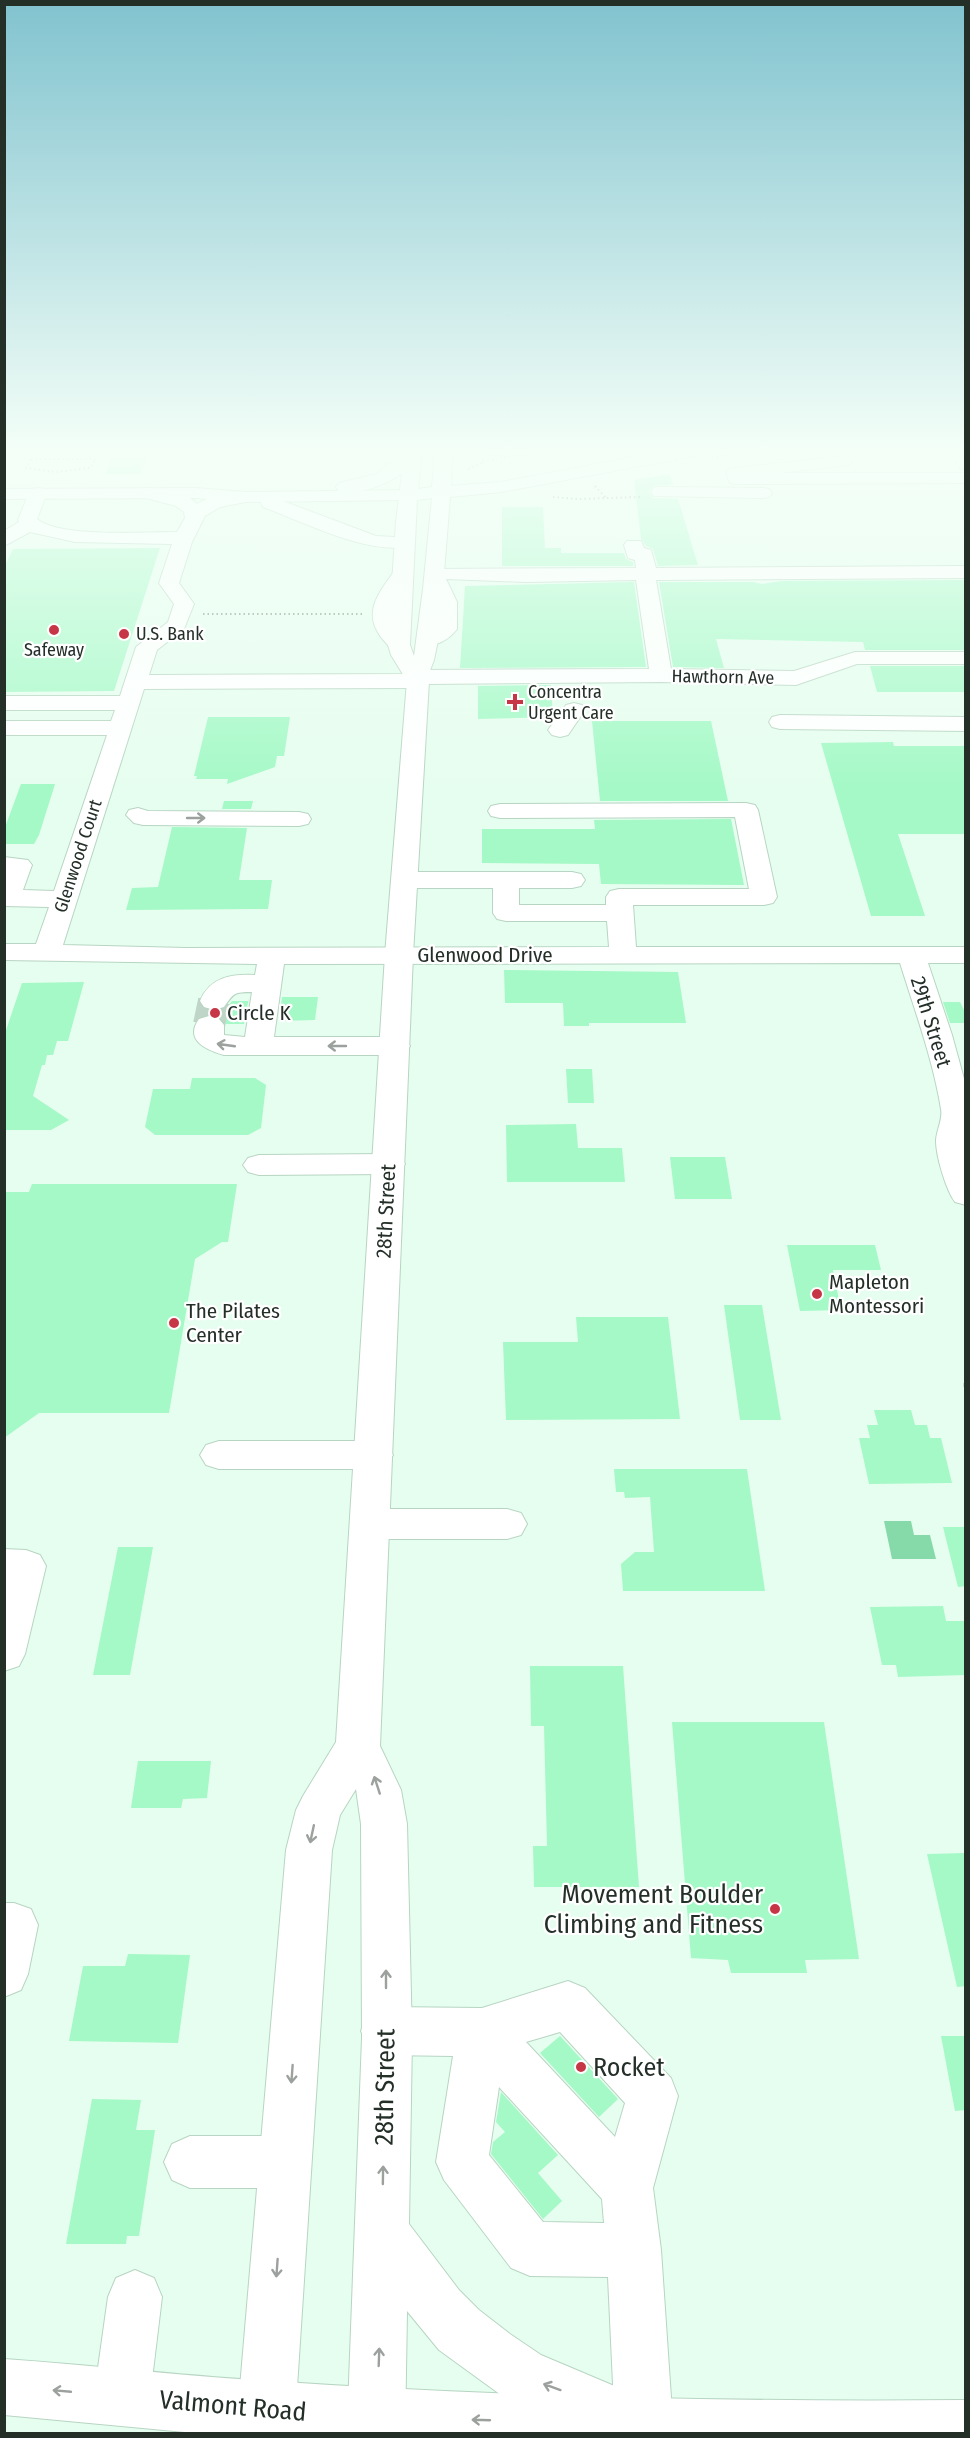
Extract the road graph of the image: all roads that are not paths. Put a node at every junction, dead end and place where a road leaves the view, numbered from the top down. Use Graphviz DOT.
graph roads {
  1 [pos="175,565"];
  2 [pos="403,565"];
  3 [pos="439,565"];
  4 [pos="645,565"];
  5 [pos="966,572"];
  6 [pos="436,575"];
  7 [pos="646,575"];
  8 [pos="966,658"];
  9 [pos="661,675"];
  10 [pos="418,679"];
  11 [pos="132,693"];
  12 [pos="4,703"];
  13 [pos="574,710"];
  14 [pos="780,722"];
  15 [pos="966,724"];
  16 [pos="4,728"];
  17 [pos="120,728"];
  18 [pos="560,730"];
  19 [pos="500,811"];
  20 [pos="138,815"];
  21 [pos="299,819"];
  22 [pos="4,865"];
  23 [pos="405,880"];
  24 [pos="506,880"];
  25 [pos="572,880"];
  26 [pos="6,898"];
  27 [pos="64,899"];
  28 [pos="620,913"];
  29 [pos="4,952"];
  30 [pos="47,952"];
  31 [pos="399,955"];
  32 [pos="623,955"];
  33 [pos="911,955"];
  34 [pos="966,955"];
  35 [pos="272,956"];
  36 [pos="267,984"];
  37 [pos="258,1046"];
  38 [pos="395,1046"];
  39 [pos="389,1164"];
  40 [pos="259,1165"];
  41 [pos="966,1195"];
  42 [pos="219,1455"];
  43 [pos="374,1455"];
  44 [pos="370,1524"];
  45 [pos="507,1524"];
  46 [pos="4,1565"];
  47 [pos="4,1654"];
  48 [pos="358,1746"];
  49 [pos="4,1925"];
  50 [pos="4,1974"];
  51 [pos="386,2031"];
  52 [pos="482,2032"];
  53 [pos="190,2162"];
  54 [pos="285,2162"];
  55 [pos="627,2188"];
  56 [pos="382,2233"];
  57 [pos="634,2250"];
  58 [pos="135,2297"];
  59 [pos="4,2388"];
  60 [pos="122,2396"];
  61 [pos="266,2422"];
  62 [pos="377,2425"];
  63 [pos="644,2427"];
  64 [pos="966,2429"];
  1 -- 11 [label="main road, Glenwood Court"];
  2 -- 10 [label="main road"];
  3 -- 6 [label="main road, 28th Street"];
  4 -- 7 [label="main road"];
  5 -- 7 [label="main road"];
  6 -- 7 [label="main road"];
  6 -- 10 [label="main road, 28th Street"];
  7 -- 9 [label="main road"];
  8 -- 9 [label="main road, Hawthorn Ave"];
  9 -- 10 [label="main road, Hawthorn Ave"];
  10 -- 11 [label="main road, Hawthorn Ave"];
  10 -- 23 [label="main road, 28th Street"];
  11 -- 12 [label="main road, Hawthorn Ave"];
  11 -- 17 [label="main road, Glenwood Court"];
  13 -- 18 [label="main road"];
  14 -- 15 [label="main road"];
  16 -- 17 [label="main road"];
  17 -- 27 [label="main road, Glenwood Court"];
  19 -- 28 [label="main road"];
  20 -- 21 [label="main road, one-way"];
  22 -- 26 [label="main road"];
  23 -- 24 [label="main road"];
  23 -- 31 [label="main road, 28th Street"];
  24 -- 25 [label="main road"];
  24 -- 28 [label="main road"];
  26 -- 27 [label="main road"];
  27 -- 30 [label="main road, Glenwood Court"];
  28 -- 32 [label="main road"];
  29 -- 30 [label="main road, Glenwood Drive"];
  30 -- 35 [label="main road, Glenwood Drive"];
  31 -- 32 [label="main road, Glenwood Drive"];
  31 -- 35 [label="main road, Glenwood Drive"];
  31 -- 38 [label="main road, 28th Street"];
  32 -- 33 [label="main road, Glenwood Drive"];
  33 -- 34 [label="main road, Glenwood Drive"];
  33 -- 41 [label="main road, 29th Street"];
  35 -- 36 [label="main road"];
  36 -- 37 [label="main road"];
  37 -- 36 [label="main road, one-way"];
  38 -- 37 [label="main road, one-way"];
  38 -- 39 [label="main road, 28th Street"];
  39 -- 40 [label="main road"];
  39 -- 43 [label="main road, 28th Street"];
  42 -- 43 [label="main road"];
  43 -- 44 [label="main road, 28th Street"];
  44 -- 45 [label="main road"];
  44 -- 48 [label="main road, 28th Street"];
  46 -- 47 [label="main road"];
  51 -- 48 [label="main road, 28th Street, one-way"];
  48 -- 54 [label="main road, 28th Street, one-way"];
  49 -- 50 [label="main road"];
  51 -- 52 [label="main road"];
  56 -- 51 [label="main road, 28th Street, one-way"];
  52 -- 55 [label="main road"];
  52 -- 55 [label="main road"];
  52 -- 57 [label="main road"];
  53 -- 54 [label="main road"];
  54 -- 61 [label="main road, 28th Street, one-way"];
  55 -- 57 [label="main road"];
  62 -- 56 [label="main road, 28th Street, one-way"];
  63 -- 56 [label="main road, one-way"];
  57 -- 63 [label="main road"];
  58 -- 60 [label="main road"];
  60 -- 59 [label="main road, Valmont Road, one-way"];
  60 -- 61 [label="main road, Valmont Road"];
  61 -- 62 [label="main road, Valmont Road"];
  63 -- 62 [label="main road, Valmont Road, one-way"];
  63 -- 64 [label="main road, Valmont Road"];
}
